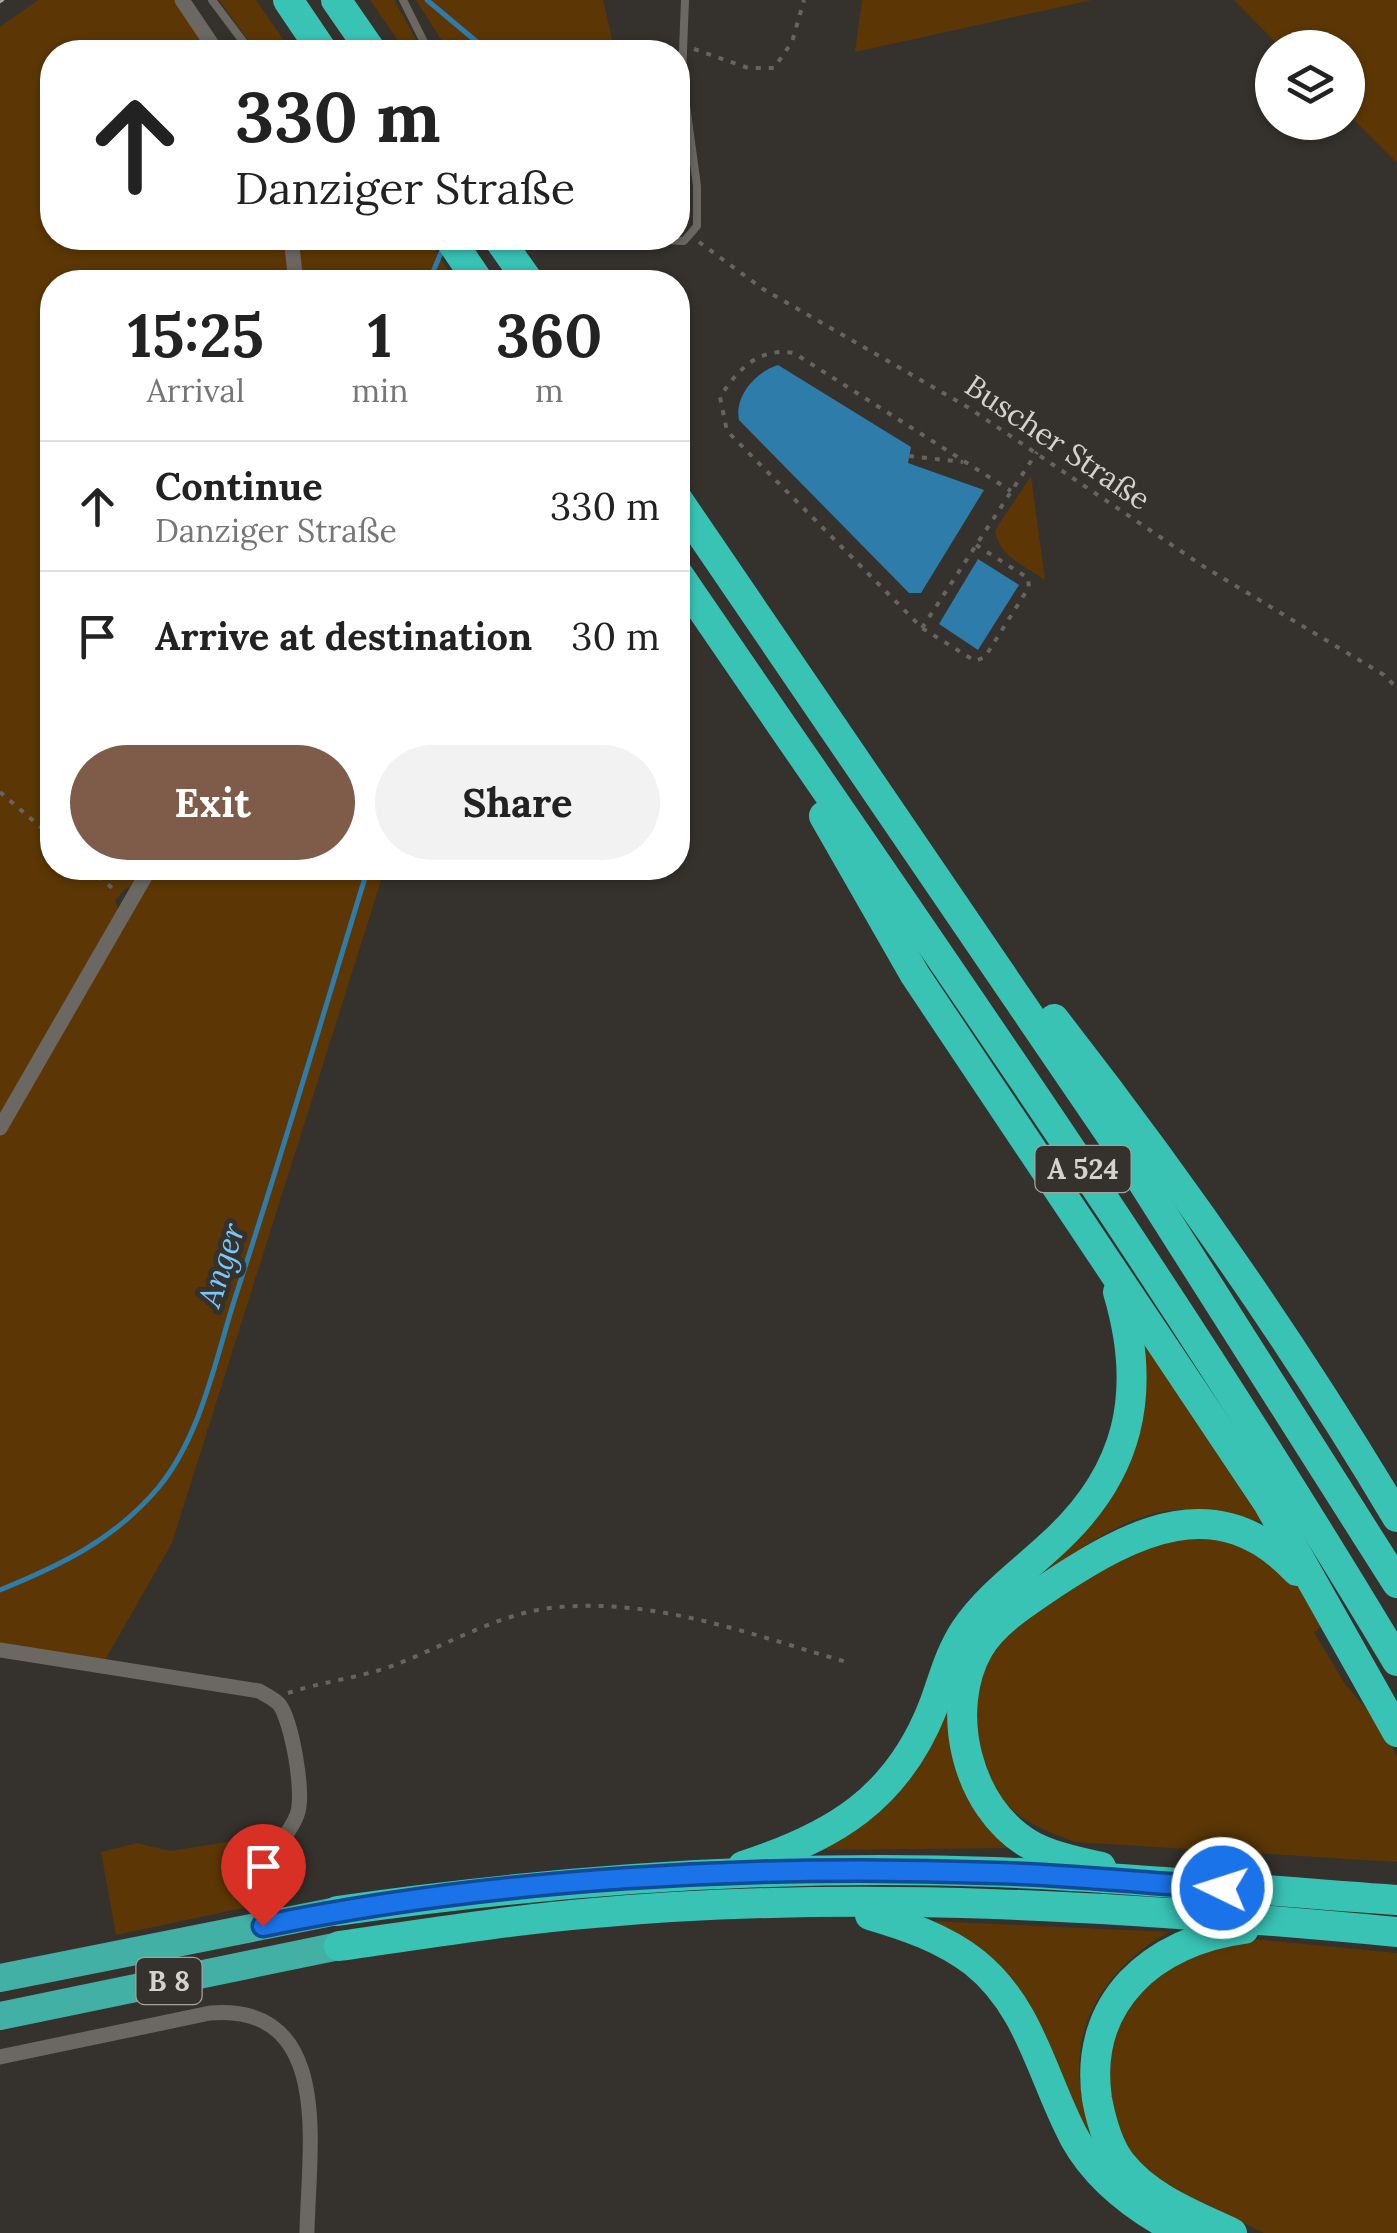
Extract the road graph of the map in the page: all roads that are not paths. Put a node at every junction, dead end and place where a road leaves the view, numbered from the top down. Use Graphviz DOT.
graph roads {
  1 [pos="182,0"];
  2 [pos="212,0"];
  3 [pos="288,0"];
  4 [pos="336,0"];
  5 [pos="403,0"];
  6 [pos="685,0"];
  7 [pos="208,40"];
  8 [pos="241,40"];
  9 [pos="315,40"];
  10 [pos="364,40"];
  11 [pos="423,40"];
  12 [pos="685,40"];
  13 [pos="690,135"];
  14 [pos="690,237"];
  15 [pos="690,518"];
  16 [pos="690,592"];
  17 [pos="754,686"];
  18 [pos="142,880"];
  19 [pos="948,895"];
  20 [pos="0,1128"];
  21 [pos="1088,1231"];
  22 [pos="1346,1432"];
  23 [pos="1397,1486"];
  24 [pos="1397,1518"];
  25 [pos="1397,1583"];
  26 [pos="1352,1649"];
  27 [pos="0,1650"];
  28 [pos="1397,1661"];
  29 [pos="1397,1732"];
  30 [pos="278,1858"];
  31 [pos="712,1876"];
  32 [pos="1187,1886"];
  33 [pos="1397,1900"];
  34 [pos="834,1904"];
  35 [pos="337,1910"];
  36 [pos="1296,1923"];
  37 [pos="1397,1932"];
  38 [pos="338,1946"];
  39 [pos="0,1978"];
  40 [pos="0,2016"];
  41 [pos="0,2057"];
  42 [pos="308,2233"];
  43 [pos="1183,2233"];
  44 [pos="1232,2233"];
  1 -- 7 [label="street"];
  2 -- 8 [label="lane"];
  3 -- 9 [label="highway"];
  4 -- 10 [label="highway"];
  5 -- 11 [label="lane"];
  6 -- 12 [label="lane"];
  13 -- 14 [label="lane"];
  15 -- 19 [label="highway, A 524"];
  16 -- 17 [label="highway, A 524"];
  17 -- 21 [label="highway"];
  17 -- 28 [label="highway, A 524"];
  18 -- 20 [label="street"];
  19 -- 22 [label="highway"];
  19 -- 25 [label="highway, A 524"];
  21 -- 26 [label="highway"];
  21 -- 31 [label="highway"];
  22 -- 23 [label="highway"];
  22 -- 24 [label="highway"];
  26 -- 29 [label="highway"];
  26 -- 32 [label="highway"];
  27 -- 30 [label="street"];
  31 -- 32 [label="highway"];
  31 -- 35 [label="highway"];
  32 -- 33 [label="highway"];
  34 -- 36 [label="highway"];
  34 -- 38 [label="highway"];
  34 -- 43 [label="highway"];
  35 -- 39 [label="highway, B 8"];
  36 -- 37 [label="highway"];
  36 -- 44 [label="highway"];
  38 -- 40 [label="highway, B 8"];
  41 -- 42 [label="street"];
}
